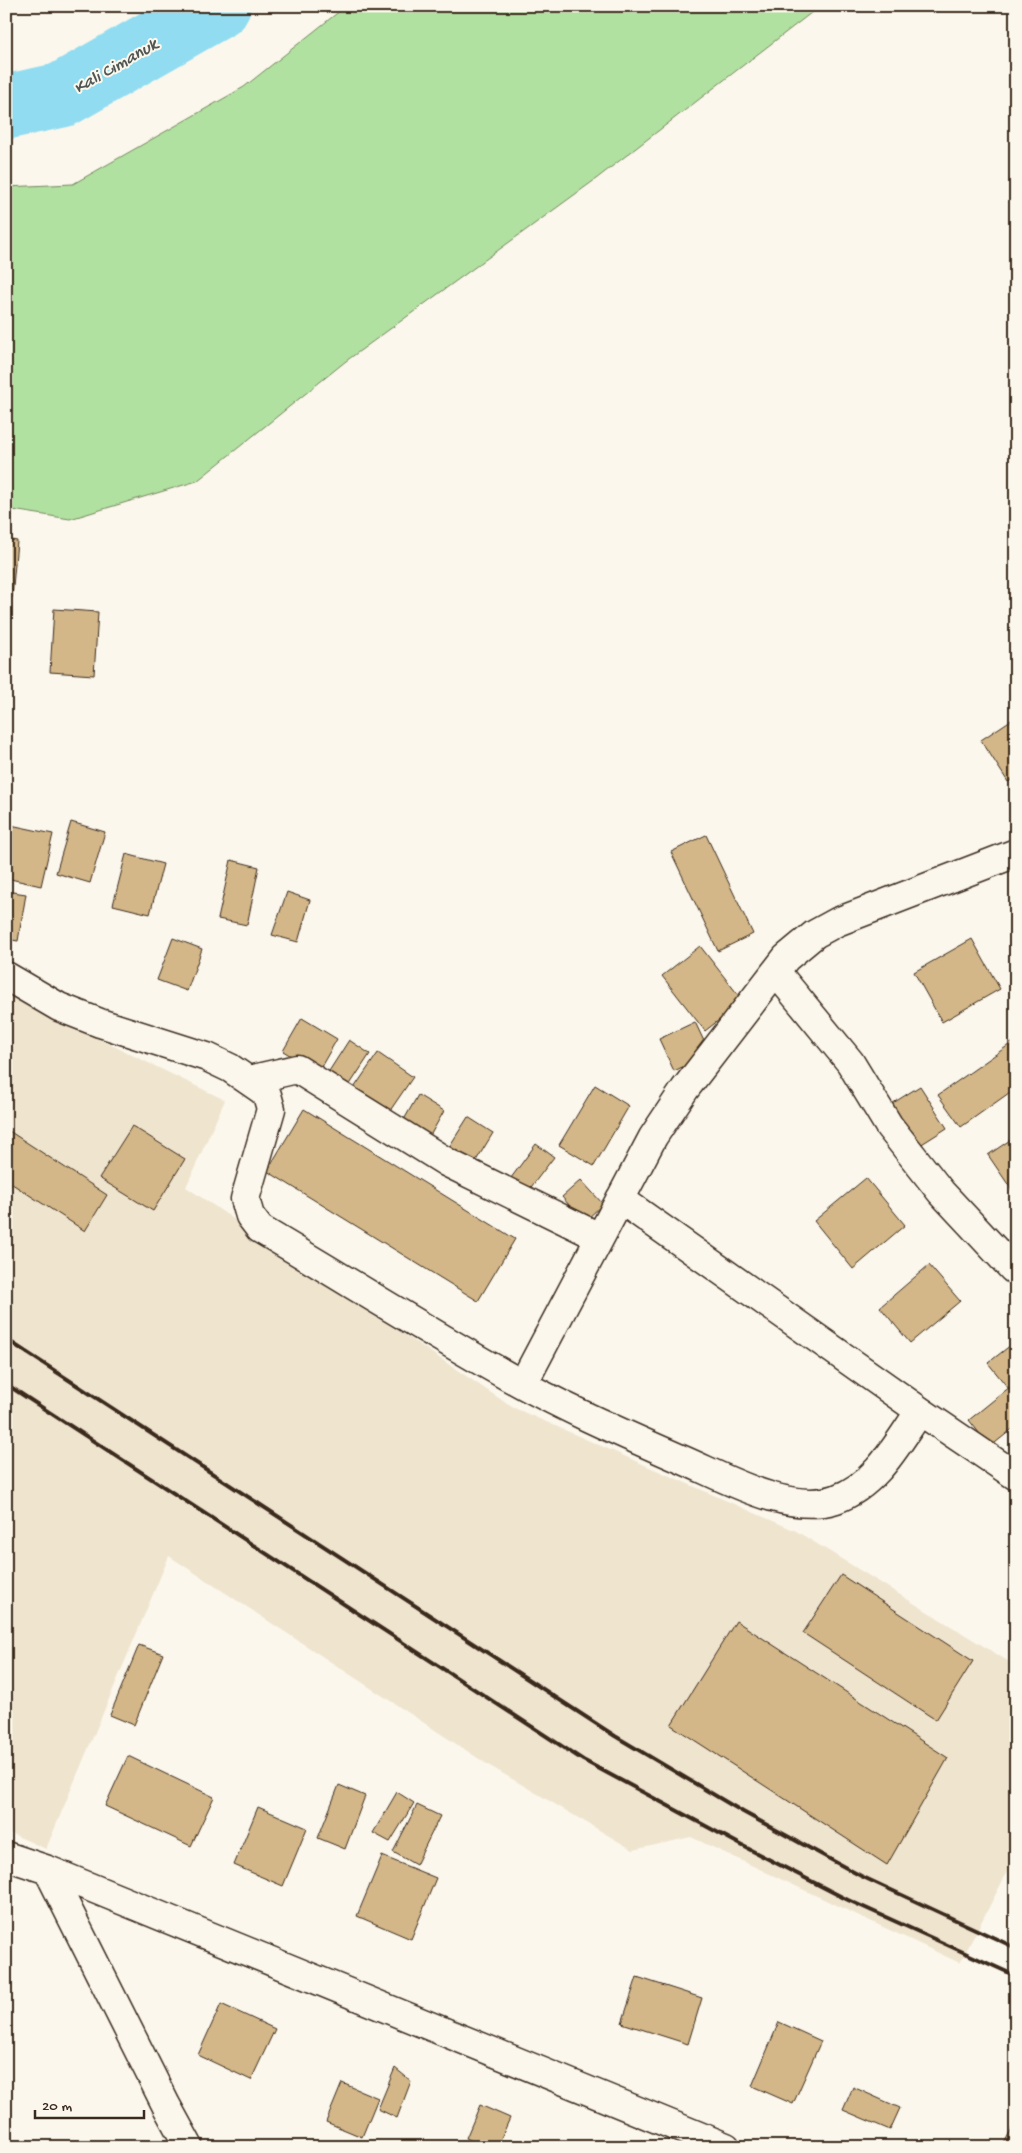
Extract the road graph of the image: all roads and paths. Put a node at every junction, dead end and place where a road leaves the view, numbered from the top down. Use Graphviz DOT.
graph roads {
  1 [pos="1016,853"];
  2 [pos="776,972"];
  3 [pos="6,976"];
  4 [pos="249,1080"];
  5 [pos="620,1199"];
  6 [pos="599,1237"];
  7 [pos="1014,1269"];
  8 [pos="524,1384"];
  9 [pos="920,1411"];
  10 [pos="1016,1476"];
  11 [pos="6,1856"];
  12 [pos="48,1870"];
  13 [pos="190,2147"];
  14 [pos="726,2147"];
  1 -- 2 [label="street"];
  2 -- 5 [label="street"];
  2 -- 7 [label="street"];
  3 -- 4 [label="street"];
  4 -- 6 [label="street"];
  4 -- 8 [label="street"];
  5 -- 6 [label="street"];
  5 -- 9 [label="street"];
  6 -- 8 [label="street"];
  8 -- 9 [label="street"];
  9 -- 10 [label="street"];
  11 -- 12 [label="street"];
  12 -- 13 [label="street"];
  12 -- 14 [label="street"];
}
